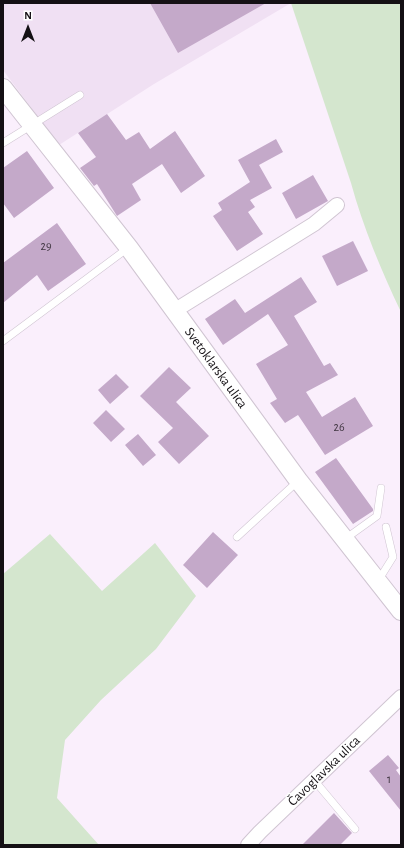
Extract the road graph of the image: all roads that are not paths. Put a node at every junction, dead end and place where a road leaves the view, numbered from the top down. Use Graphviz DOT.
graph roads {
  1 [pos="3,88"];
  2 [pos="80,95"];
  3 [pos="32,125"];
  4 [pos="3,143"];
  5 [pos="337,205"];
  6 [pos="129,248"];
  7 [pos="174,311"];
  8 [pos="3,342"];
  9 [pos="298,480"];
  10 [pos="380,488"];
  11 [pos="386,527"];
  12 [pos="237,537"];
  13 [pos="345,540"];
  14 [pos="378,582"];
  15 [pos="400,608"];
  16 [pos="401,697"];
  17 [pos="314,780"];
  18 [pos="355,829"];
  19 [pos="248,845"];
  1 -- 3 [label="street, Svetoklarska ulica"];
  2 -- 3 [label="lane"];
  3 -- 4 [label="lane"];
  3 -- 6 [label="street, Svetoklarska ulica"];
  5 -- 7 [label="street"];
  6 -- 7 [label="street, Svetoklarska ulica"];
  6 -- 8 [label="lane"];
  7 -- 9 [label="street, Svetoklarska ulica"];
  9 -- 12 [label="lane"];
  9 -- 13 [label="street, Svetoklarska ulica"];
  10 -- 13 [label="lane"];
  11 -- 14 [label="lane"];
  13 -- 14 [label="street, Svetoklarska ulica"];
  14 -- 15 [label="street, Svetoklarska ulica"];
  16 -- 17 [label="street, Čavoglavska ulica"];
  17 -- 18 [label="lane"];
  17 -- 19 [label="street, Čavoglavska ulica"];
}
